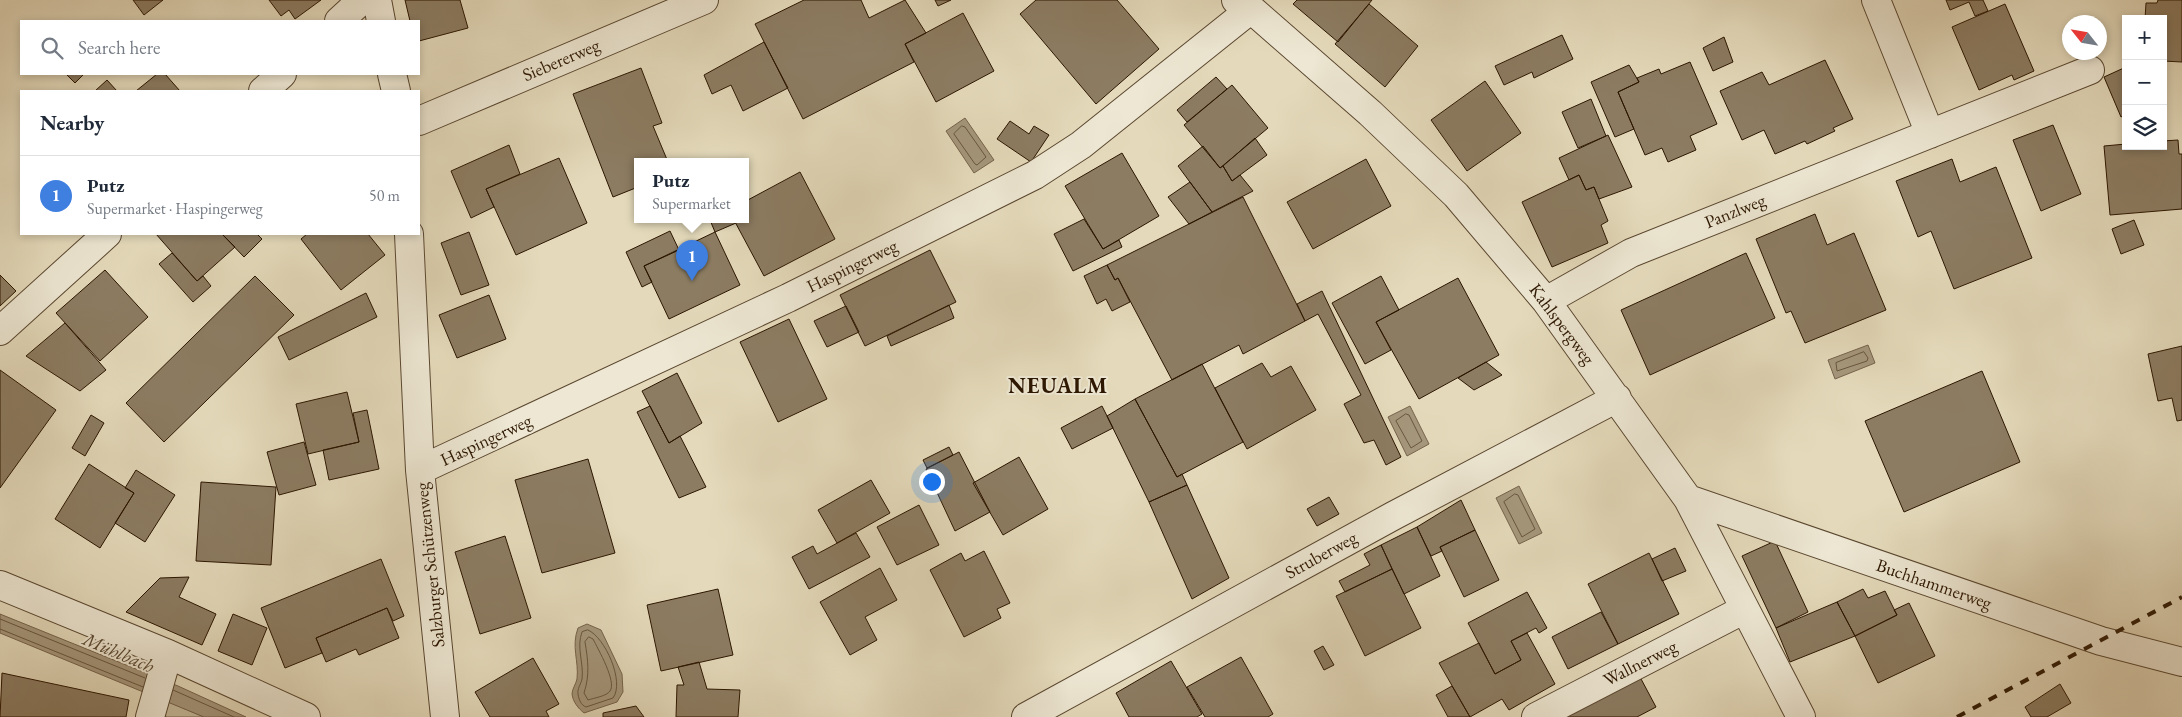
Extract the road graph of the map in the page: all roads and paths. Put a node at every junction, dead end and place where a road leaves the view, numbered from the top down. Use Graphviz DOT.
graph roads {
  1 [pos="362,0"];
  2 [pos="377,0"];
  3 [pos="704,0"];
  4 [pos="1876,0"];
  5 [pos="1243,5"];
  6 [pos="340,20"];
  7 [pos="381,20"];
  8 [pos="2090,70"];
  9 [pos="281,75"];
  10 [pos="392,75"];
  11 [pos="264,90"];
  12 [pos="396,90"];
  13 [pos="420,121"];
  14 [pos="1930,134"];
  15 [pos="105,235"];
  16 [pos="409,235"];
  17 [pos="1546,301"];
  18 [pos="0,331"];
  19 [pos="1617,398"];
  20 [pos="420,470"];
  21 [pos="1688,499"];
  22 [pos="0,585"];
  23 [pos="1744,609"];
  24 [pos="2182,662"];
  25 [pos="165,664"];
  26 [pos="151,712"];
  27 [pos="306,717"];
  28 [pos="446,717"];
  29 [pos="1026,717"];
  30 [pos="1536,717"];
  31 [pos="1801,717"];
  1 -- 6 [label="street"];
  2 -- 7 [label="street"];
  3 -- 13 [label="street, Siebererweg"];
  4 -- 14 [label="street"];
  5 -- 17 [label="street, Kahlspergweg"];
  5 -- 20 [label="street, Haspingerweg"];
  8 -- 14 [label="street, Panzlweg"];
  9 -- 11 [label="street"];
  10 -- 12 [label="street"];
  14 -- 17 [label="street, Panzlweg"];
  15 -- 18 [label="street"];
  16 -- 20 [label="street, Salzburger Schützenweg"];
  17 -- 19 [label="street, Kahlspergweg"];
  19 -- 21 [label="street, Kahlspergweg"];
  19 -- 29 [label="street, Struberweg"];
  20 -- 28 [label="street, Salzburger Schützenweg"];
  21 -- 23 [label="street, Kahlspergweg"];
  21 -- 24 [label="street, Buchhammerweg"];
  22 -- 25 [label="street"];
  23 -- 30 [label="street, Wallnerweg"];
  23 -- 31 [label="street, Kahlspergweg"];
  25 -- 26 [label="street"];
  25 -- 27 [label="street"];
}
